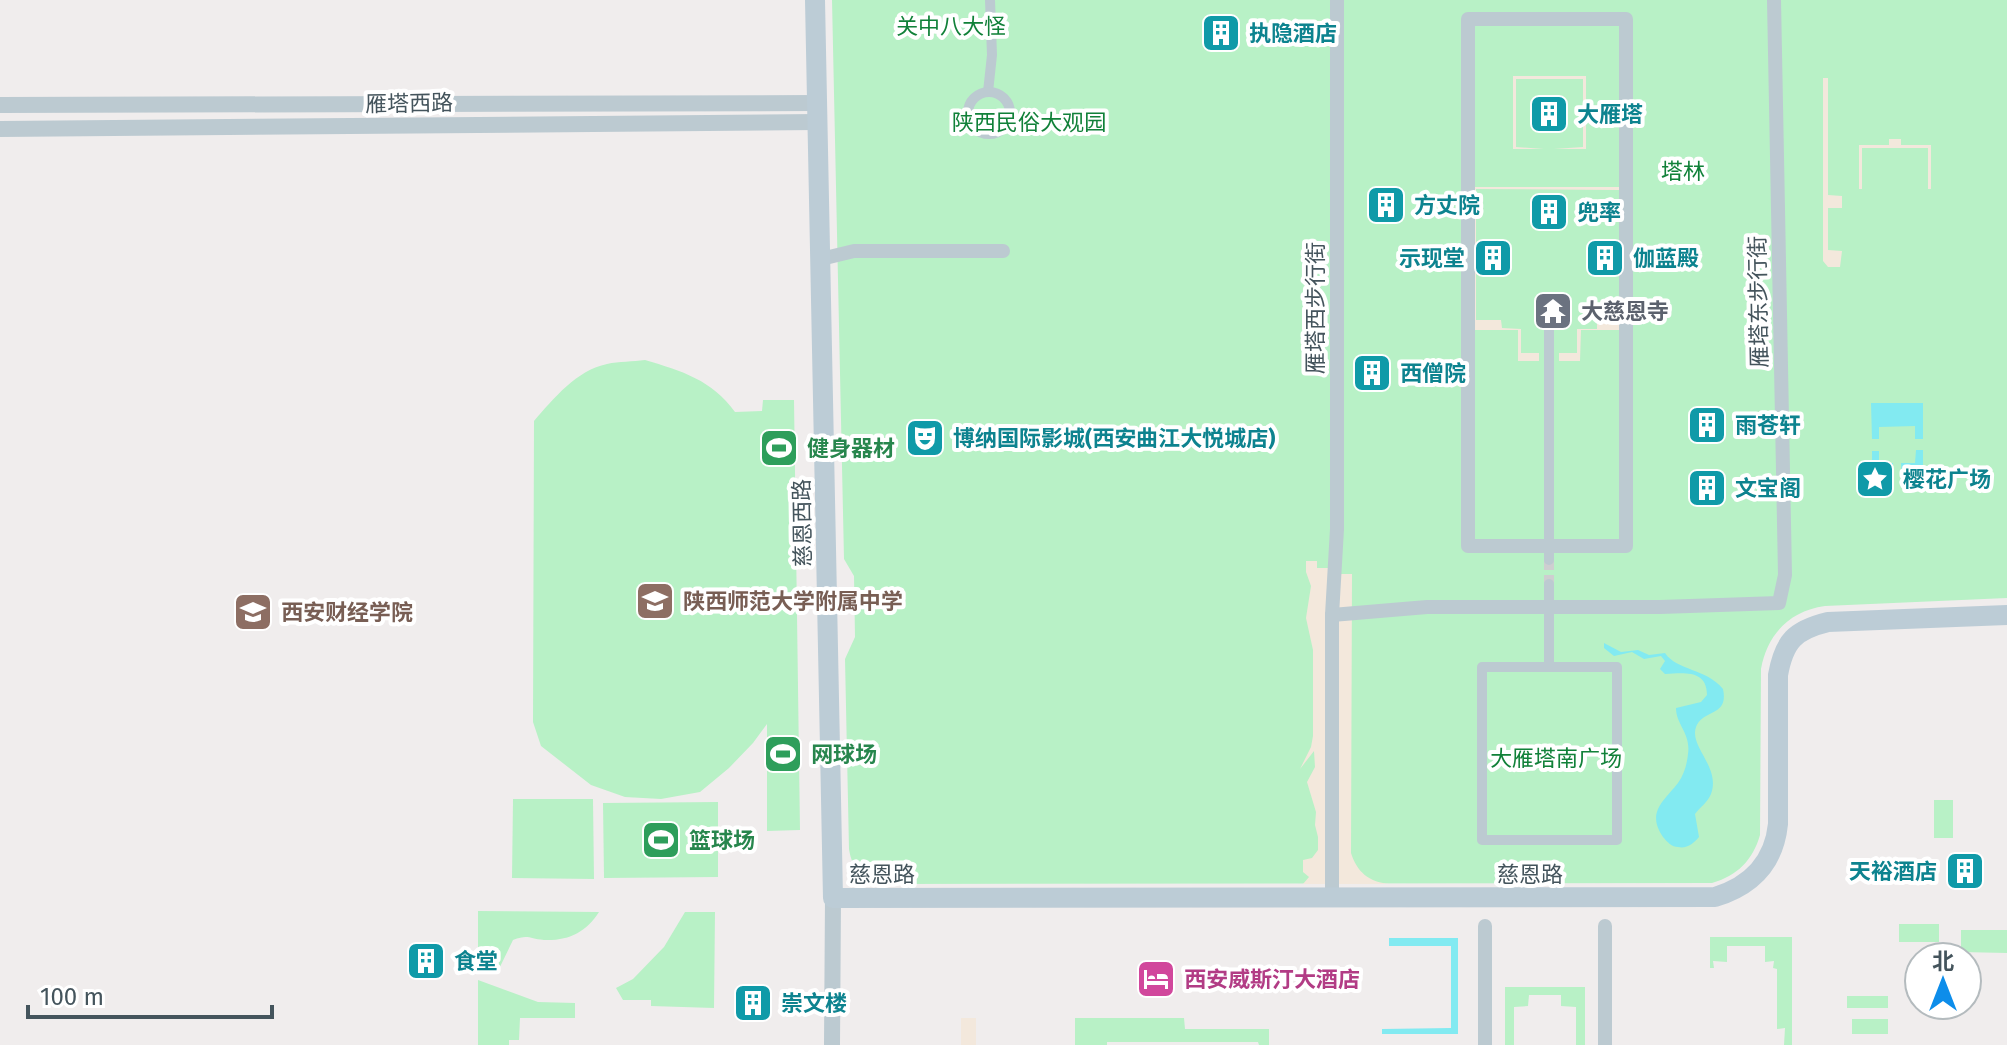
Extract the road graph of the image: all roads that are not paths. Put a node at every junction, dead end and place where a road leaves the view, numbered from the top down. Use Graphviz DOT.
graph roads {
  1 [pos="815,0"];
  2 [pos="990,0"];
  3 [pos="1337,0"];
  4 [pos="1774,0"];
  5 [pos="988,92"];
  6 [pos="0,105"];
  7 [pos="818,112"];
  8 [pos="0,129"];
  9 [pos="1003,251"];
  10 [pos="821,259"];
  11 [pos="1549,310"];
  12 [pos="1549,553"];
  13 [pos="1549,584"];
  14 [pos="1549,607"];
  15 [pos="1332,615"];
  16 [pos="2007,615"];
  17 [pos="1549,667"];
  18 [pos="833,898"];
  19 [pos="1332,898"];
  20 [pos="1485,926"];
  21 [pos="1605,926"];
  22 [pos="832,1045"];
  23 [pos="1485,1045"];
  24 [pos="1605,1045"];
  1 -- 7 [label="main road, 慈恩西路"];
  2 -- 5 [label="street"];
  3 -- 15 [label="street, 雁塔西步行街"];
  4 -- 14 [label="street, 雁塔东步行街"];
  5 -- 5 [label="street"];
  6 -- 7 [label="street, 雁塔西路"];
  7 -- 8 [label="street, 雁塔西路"];
  7 -- 18 [label="main road, 慈恩西路"];
  9 -- 10 [label="street"];
  11 -- 12 [label="street"];
  12 -- 12 [label="street"];
  13 -- 14 [label="street"];
  14 -- 15 [label="street"];
  14 -- 17 [label="street"];
  15 -- 19 [label="street, 雁塔西步行街"];
  16 -- 19 [label="main road, 慈恩路"];
  17 -- 17 [label="street"];
  18 -- 19 [label="main road, 慈恩路"];
  18 -- 22 [label="street, 慈恩西路"];
  20 -- 23 [label="street"];
  21 -- 24 [label="street"];
}
